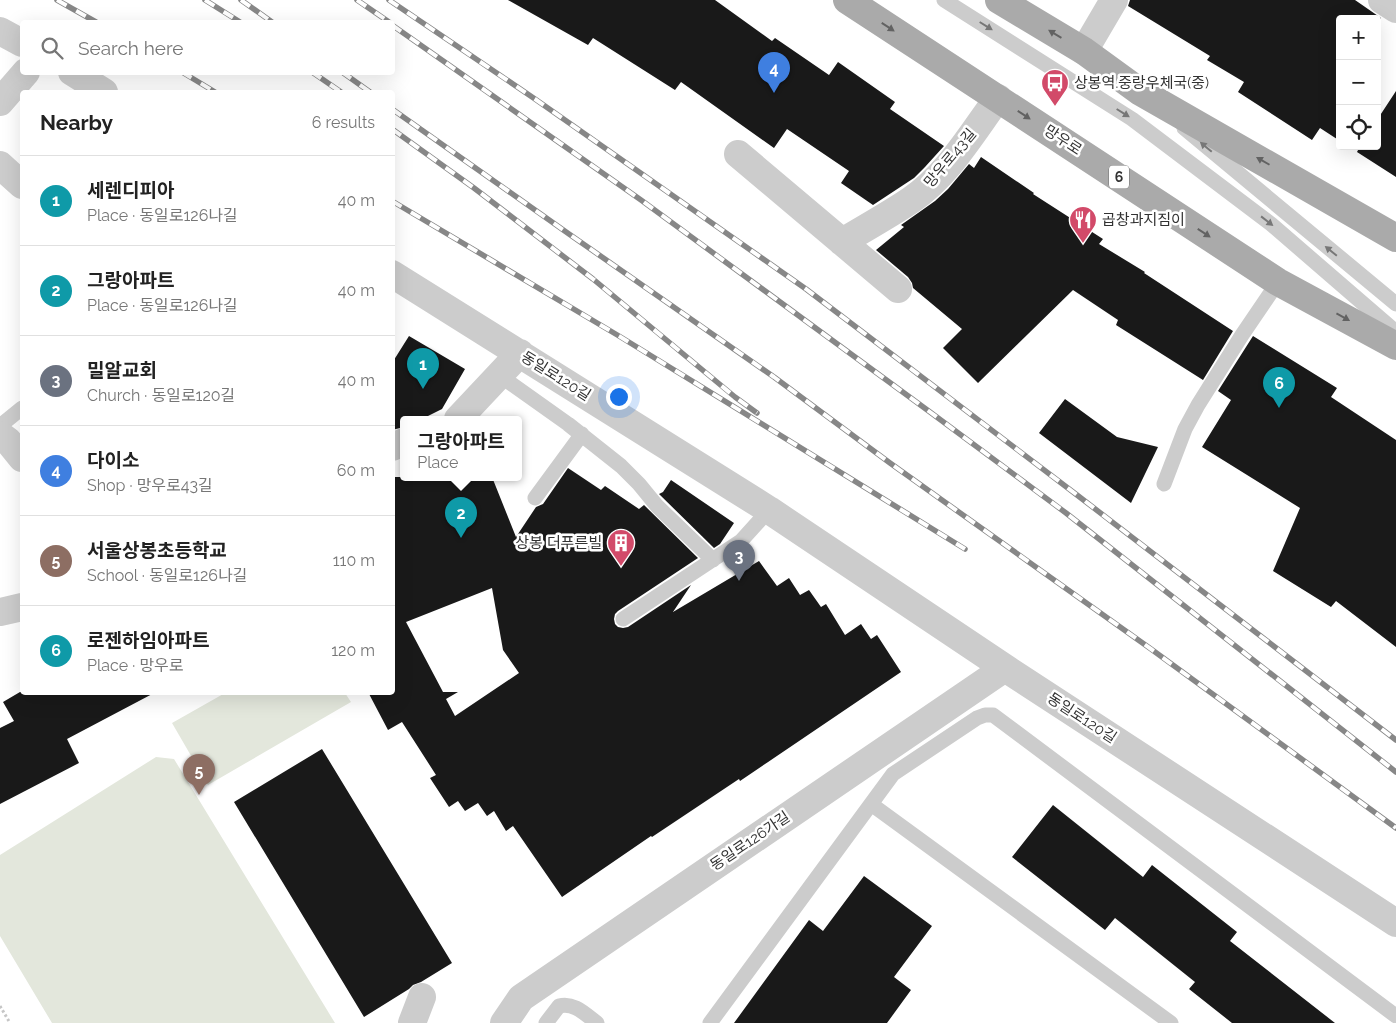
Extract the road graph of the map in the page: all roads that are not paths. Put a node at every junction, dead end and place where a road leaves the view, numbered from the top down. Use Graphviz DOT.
graph roads {
  1 [pos="847,0"];
  2 [pos="944,0"];
  3 [pos="999,0"];
  4 [pos="1114,0"];
  5 [pos="1382,0"];
  6 [pos="1396,9"];
  7 [pos="0,31"];
  8 [pos="20,42"];
  9 [pos="1084,51"];
  10 [pos="23,75"];
  11 [pos="77,75"];
  12 [pos="101,90"];
  13 [pos="1139,91"];
  14 [pos="998,98"];
  15 [pos="0,102"];
  16 [pos="738,154"];
  17 [pos="0,165"];
  18 [pos="20,184"];
  19 [pos="1396,238"];
  20 [pos="842,242"];
  21 [pos="395,276"];
  22 [pos="1278,282"];
  23 [pos="898,290"];
  24 [pos="1396,304"];
  25 [pos="1396,332"];
  26 [pos="1396,346"];
  27 [pos="520,353"];
  28 [pos="499,375"];
  29 [pos="20,410"];
  30 [pos="461,416"];
  31 [pos="0,426"];
  32 [pos="582,434"];
  33 [pos="0,435"];
  34 [pos="20,456"];
  35 [pos="1164,484"];
  36 [pos="534,498"];
  37 [pos="769,510"];
  38 [pos="728,533"];
  39 [pos="741,541"];
  40 [pos="713,560"];
  41 [pos="20,607"];
  42 [pos="0,612"];
  43 [pos="623,619"];
  44 [pos="1005,668"];
  45 [pos="871,804"];
  46 [pos="1396,923"];
  47 [pos="422,997"];
  48 [pos="1393,1015"];
  49 [pos="412,1023"];
  50 [pos="504,1023"];
  51 [pos="546,1023"];
  52 [pos="596,1023"];
  53 [pos="710,1023"];
  54 [pos="1171,1023"];
  1 -- 14 [label="main road, 망우로 / 6, one-way"];
  2 -- 25 [label="lane, one-way"];
  9 -- 3 [label="main road, one-way"];
  4 -- 9 [label="street"];
  5 -- 6 [label="street"];
  7 -- 8 [label="street"];
  9 -- 13 [label="main road"];
  10 -- 15 [label="street"];
  11 -- 12 [label="street"];
  19 -- 13 [label="main road, one-way"];
  24 -- 13 [label="lane, one-way"];
  14 -- 20 [label="street, 망우로43길"];
  14 -- 22 [label="main road, 망우로 / 6, one-way"];
  16 -- 20 [label="street"];
  17 -- 18 [label="street"];
  20 -- 23 [label="street"];
  21 -- 27 [label="street, 동일로120길"];
  22 -- 26 [label="main road, 망우로 / 6, one-way"];
  22 -- 35 [label="lane"];
  27 -- 28 [label="street"];
  27 -- 37 [label="street, 동일로120길"];
  28 -- 30 [label="street"];
  28 -- 32 [label="lane, 동일로120길"];
  29 -- 31 [label="lane"];
  32 -- 36 [label="lane"];
  32 -- 40 [label="lane, 동일로120길"];
  33 -- 34 [label="street"];
  37 -- 39 [label="lane"];
  37 -- 44 [label="street, 동일로120길"];
  38 -- 39 [label="lane"];
  39 -- 40 [label="lane"];
  40 -- 43 [label="lane"];
  41 -- 42 [label="street"];
  44 -- 46 [label="street, 동일로120길"];
  44 -- 50 [label="street, 동일로126가길"];
  45 -- 48 [label="lane"];
  45 -- 53 [label="lane"];
  45 -- 54 [label="lane"];
  47 -- 49 [label="street"];
  51 -- 52 [label="lane"];
}
